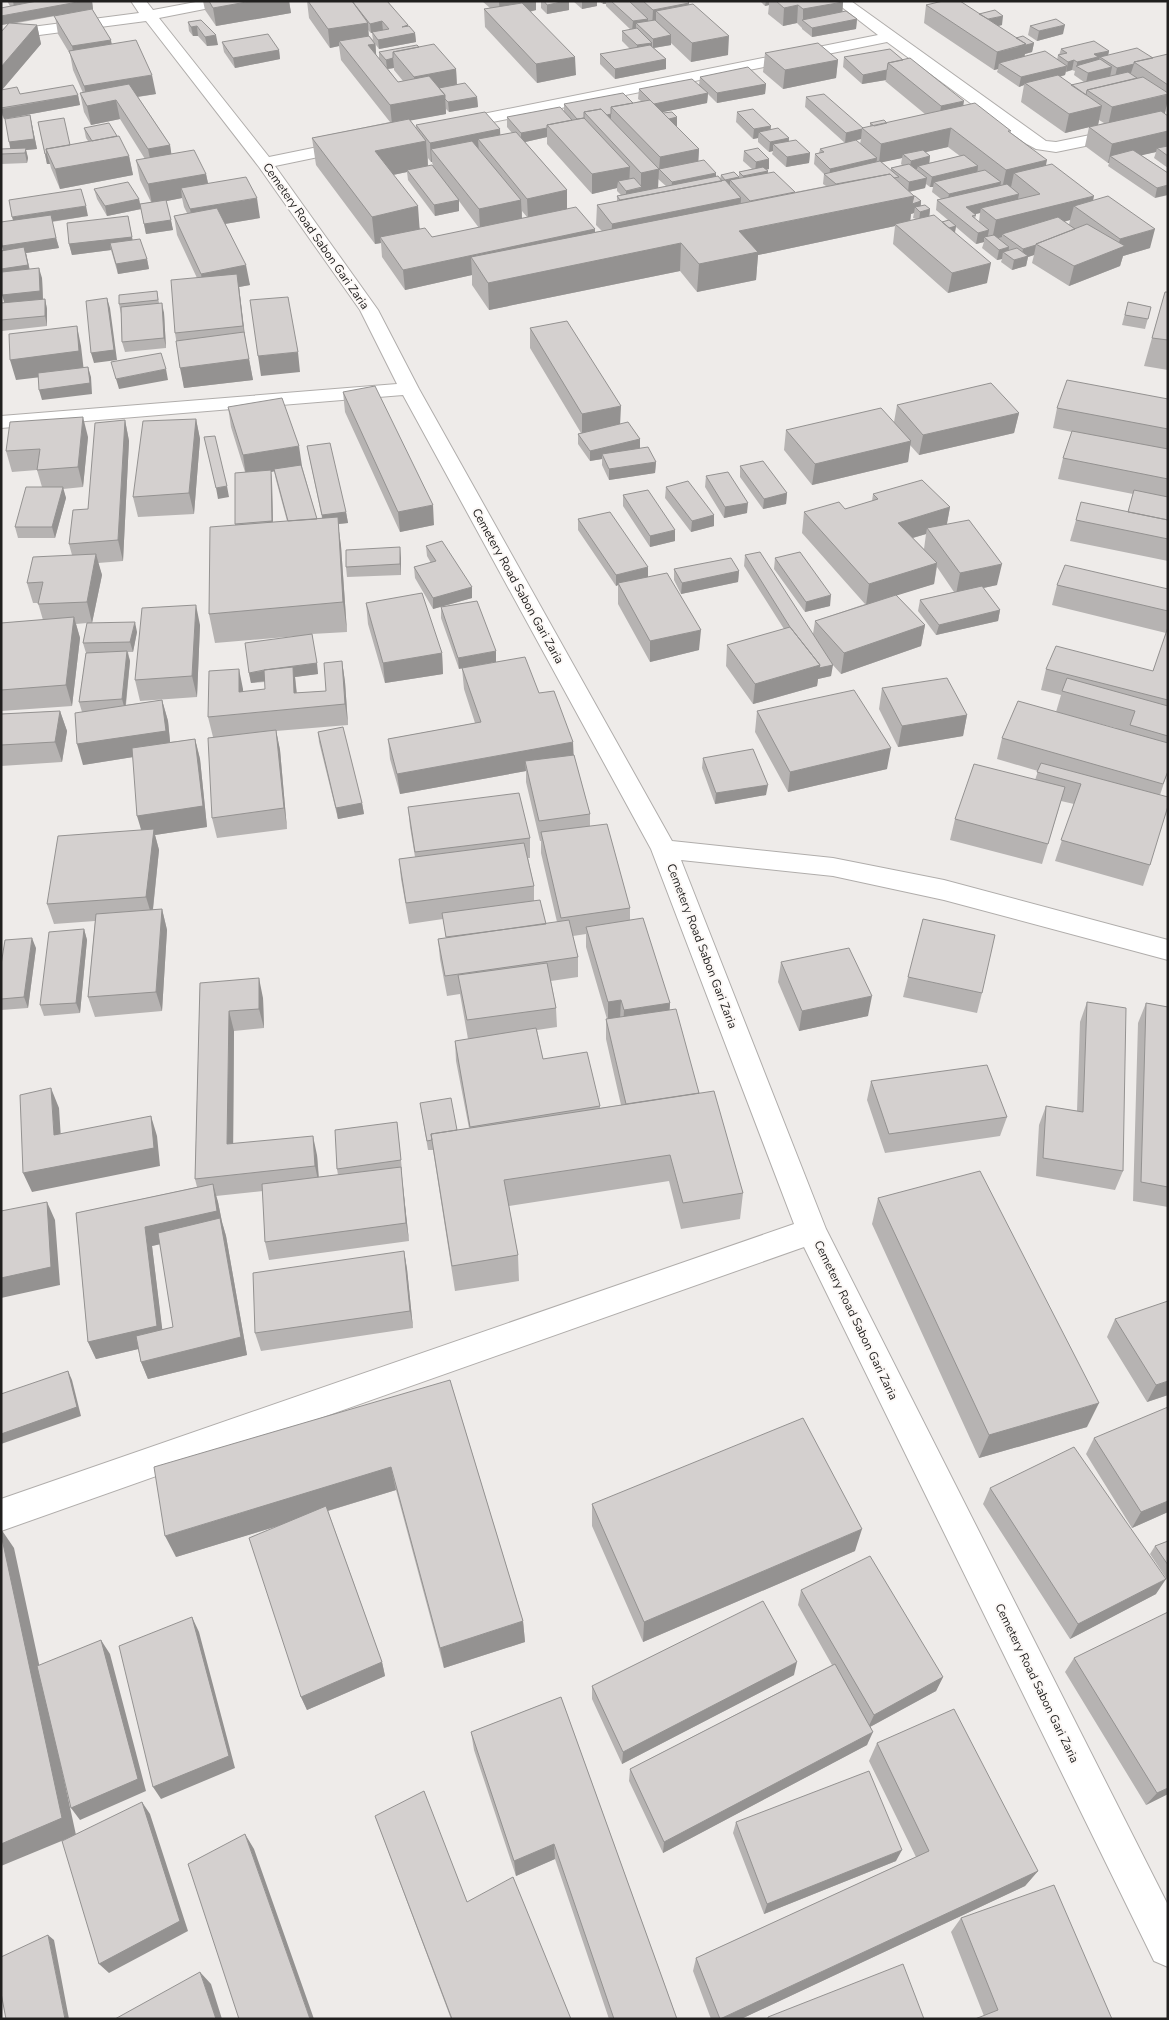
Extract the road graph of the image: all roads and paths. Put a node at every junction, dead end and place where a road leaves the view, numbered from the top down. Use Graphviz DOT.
graph roads {
  1 [pos="225,1"];
  2 [pos="841,1"];
  3 [pos="143,8"];
  4 [pos="1,36"];
  5 [pos="890,37"];
  6 [pos="1168,124"];
  7 [pos="441,127"];
  8 [pos="363,143"];
  9 [pos="265,163"];
  10 [pos="409,389"];
  11 [pos="1,422"];
  12 [pos="664,849"];
  13 [pos="1168,950"];
  14 [pos="812,1231"];
  15 [pos="1,1515"];
  16 [pos="1168,1947"];
  1 -- 3 [label="street"];
  2 -- 5 [label="street"];
  3 -- 4 [label="street"];
  3 -- 9 [label="street, Cemetery Road Sabon Gari Zaria"];
  5 -- 6 [label="street"];
  5 -- 7 [label="street"];
  8 -- 9 [label="street"];
  9 -- 10 [label="street, Cemetery Road Sabon Gari Zaria"];
  10 -- 11 [label="street"];
  10 -- 12 [label="street, Cemetery Road Sabon Gari Zaria"];
  12 -- 13 [label="street"];
  12 -- 14 [label="street, Cemetery Road Sabon Gari Zaria"];
  14 -- 15 [label="street"];
  14 -- 16 [label="street, Cemetery Road Sabon Gari Zaria"];
}
